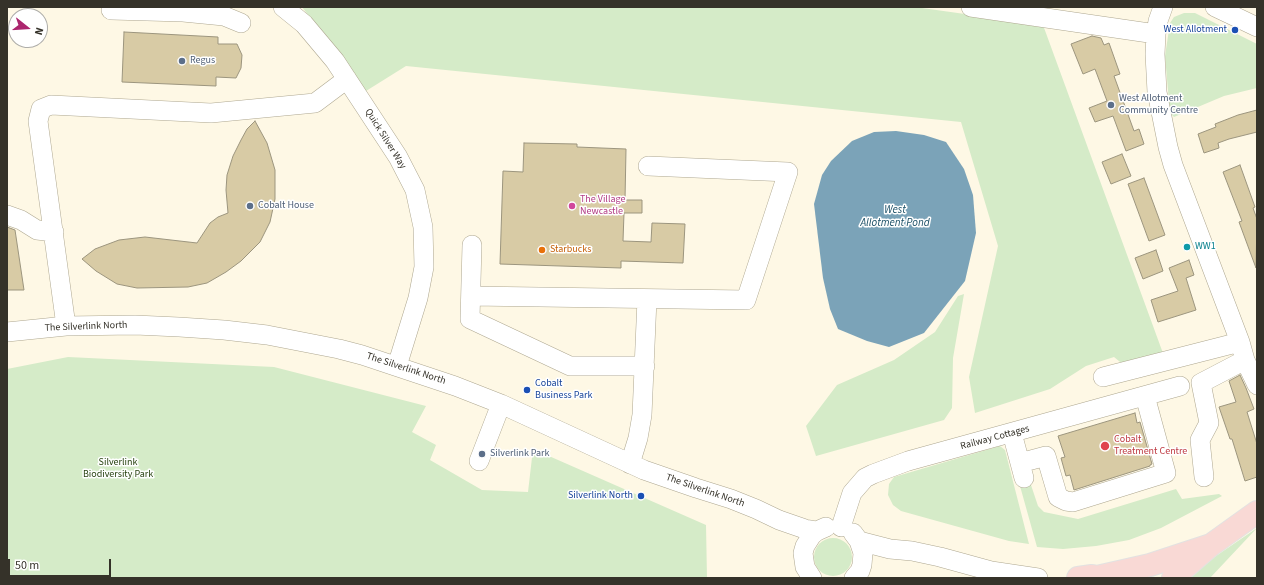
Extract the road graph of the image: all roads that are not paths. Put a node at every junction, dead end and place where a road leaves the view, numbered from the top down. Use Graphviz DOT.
graph roads {
  1 [pos="283,7"];
  2 [pos="971,7"];
  3 [pos="1163,7"];
  4 [pos="1215,7"];
  5 [pos="183,9"];
  6 [pos="111,10"];
  7 [pos="242,23"];
  8 [pos="1257,28"];
  9 [pos="1156,34"];
  10 [pos="347,79"];
  11 [pos="648,166"];
  12 [pos="7,215"];
  13 [pos="54,232"];
  14 [pos="472,246"];
  15 [pos="471,296"];
  16 [pos="646,299"];
  17 [pos="66,326"];
  18 [pos="7,332"];
  19 [pos="1242,351"];
  20 [pos="397,366"];
  21 [pos="645,366"];
  22 [pos="1103,377"];
  23 [pos="1257,385"];
  24 [pos="1180,386"];
  25 [pos="1145,396"];
  26 [pos="501,404"];
  27 [pos="1012,433"];
  28 [pos="479,461"];
  29 [pos="630,464"];
  30 [pos="1204,477"];
  31 [pos="1257,512"];
  32 [pos="779,520"];
  33 [pos="841,527"];
  34 [pos="817,531"];
  35 [pos="860,541"];
  36 [pos="1211,545"];
  37 [pos="890,548"];
  38 [pos="803,553"];
  39 [pos="858,571"];
  40 [pos="995,575"];
  41 [pos="812,578"];
  42 [pos="1038,578"];
  43 [pos="1092,578"];
  44 [pos="1173,578"];
  1 -- 10 [label="street, Quick Silver Way"];
  2 -- 9 [label="street"];
  3 -- 9 [label="street"];
  4 -- 8 [label="street"];
  5 -- 6 [label="street"];
  5 -- 7 [label="street"];
  9 -- 19 [label="street"];
  10 -- 13 [label="street"];
  10 -- 20 [label="street, Quick Silver Way"];
  11 -- 16 [label="street"];
  12 -- 13 [label="street"];
  13 -- 17 [label="street"];
  14 -- 15 [label="street"];
  15 -- 16 [label="street"];
  15 -- 21 [label="street"];
  16 -- 21 [label="street"];
  17 -- 18 [label="street, The Silverlink North"];
  17 -- 20 [label="street, The Silverlink North"];
  19 -- 22 [label="street"];
  19 -- 23 [label="street"];
  19 -- 30 [label="street"];
  20 -- 26 [label="street, The Silverlink North"];
  21 -- 29 [label="street"];
  24 -- 25 [label="street, Railway Cottages"];
  25 -- 27 [label="street, Railway Cottages"];
  25 -- 27 [label="street"];
  26 -- 28 [label="street"];
  26 -- 29 [label="street, The Silverlink North"];
  27 -- 33 [label="street, Railway Cottages"];
  29 -- 32 [label="street, The Silverlink North"];
  31 -- 36 [label="main road"];
  32 -- 34 [label="street, The Silverlink North"];
  32 -- 38 [label="street, The Silverlink North"];
  33 -- 34 [label="street"];
  33 -- 35 [label="street"];
  34 -- 38 [label="street"];
  35 -- 37 [label="street"];
  35 -- 39 [label="street"];
  36 -- 43 [label="main road"];
  36 -- 44 [label="main road"];
  37 -- 39 [label="street"];
  37 -- 40 [label="street"];
  38 -- 41 [label="street, The Silverlink North"];
  40 -- 42 [label="street"];
}
